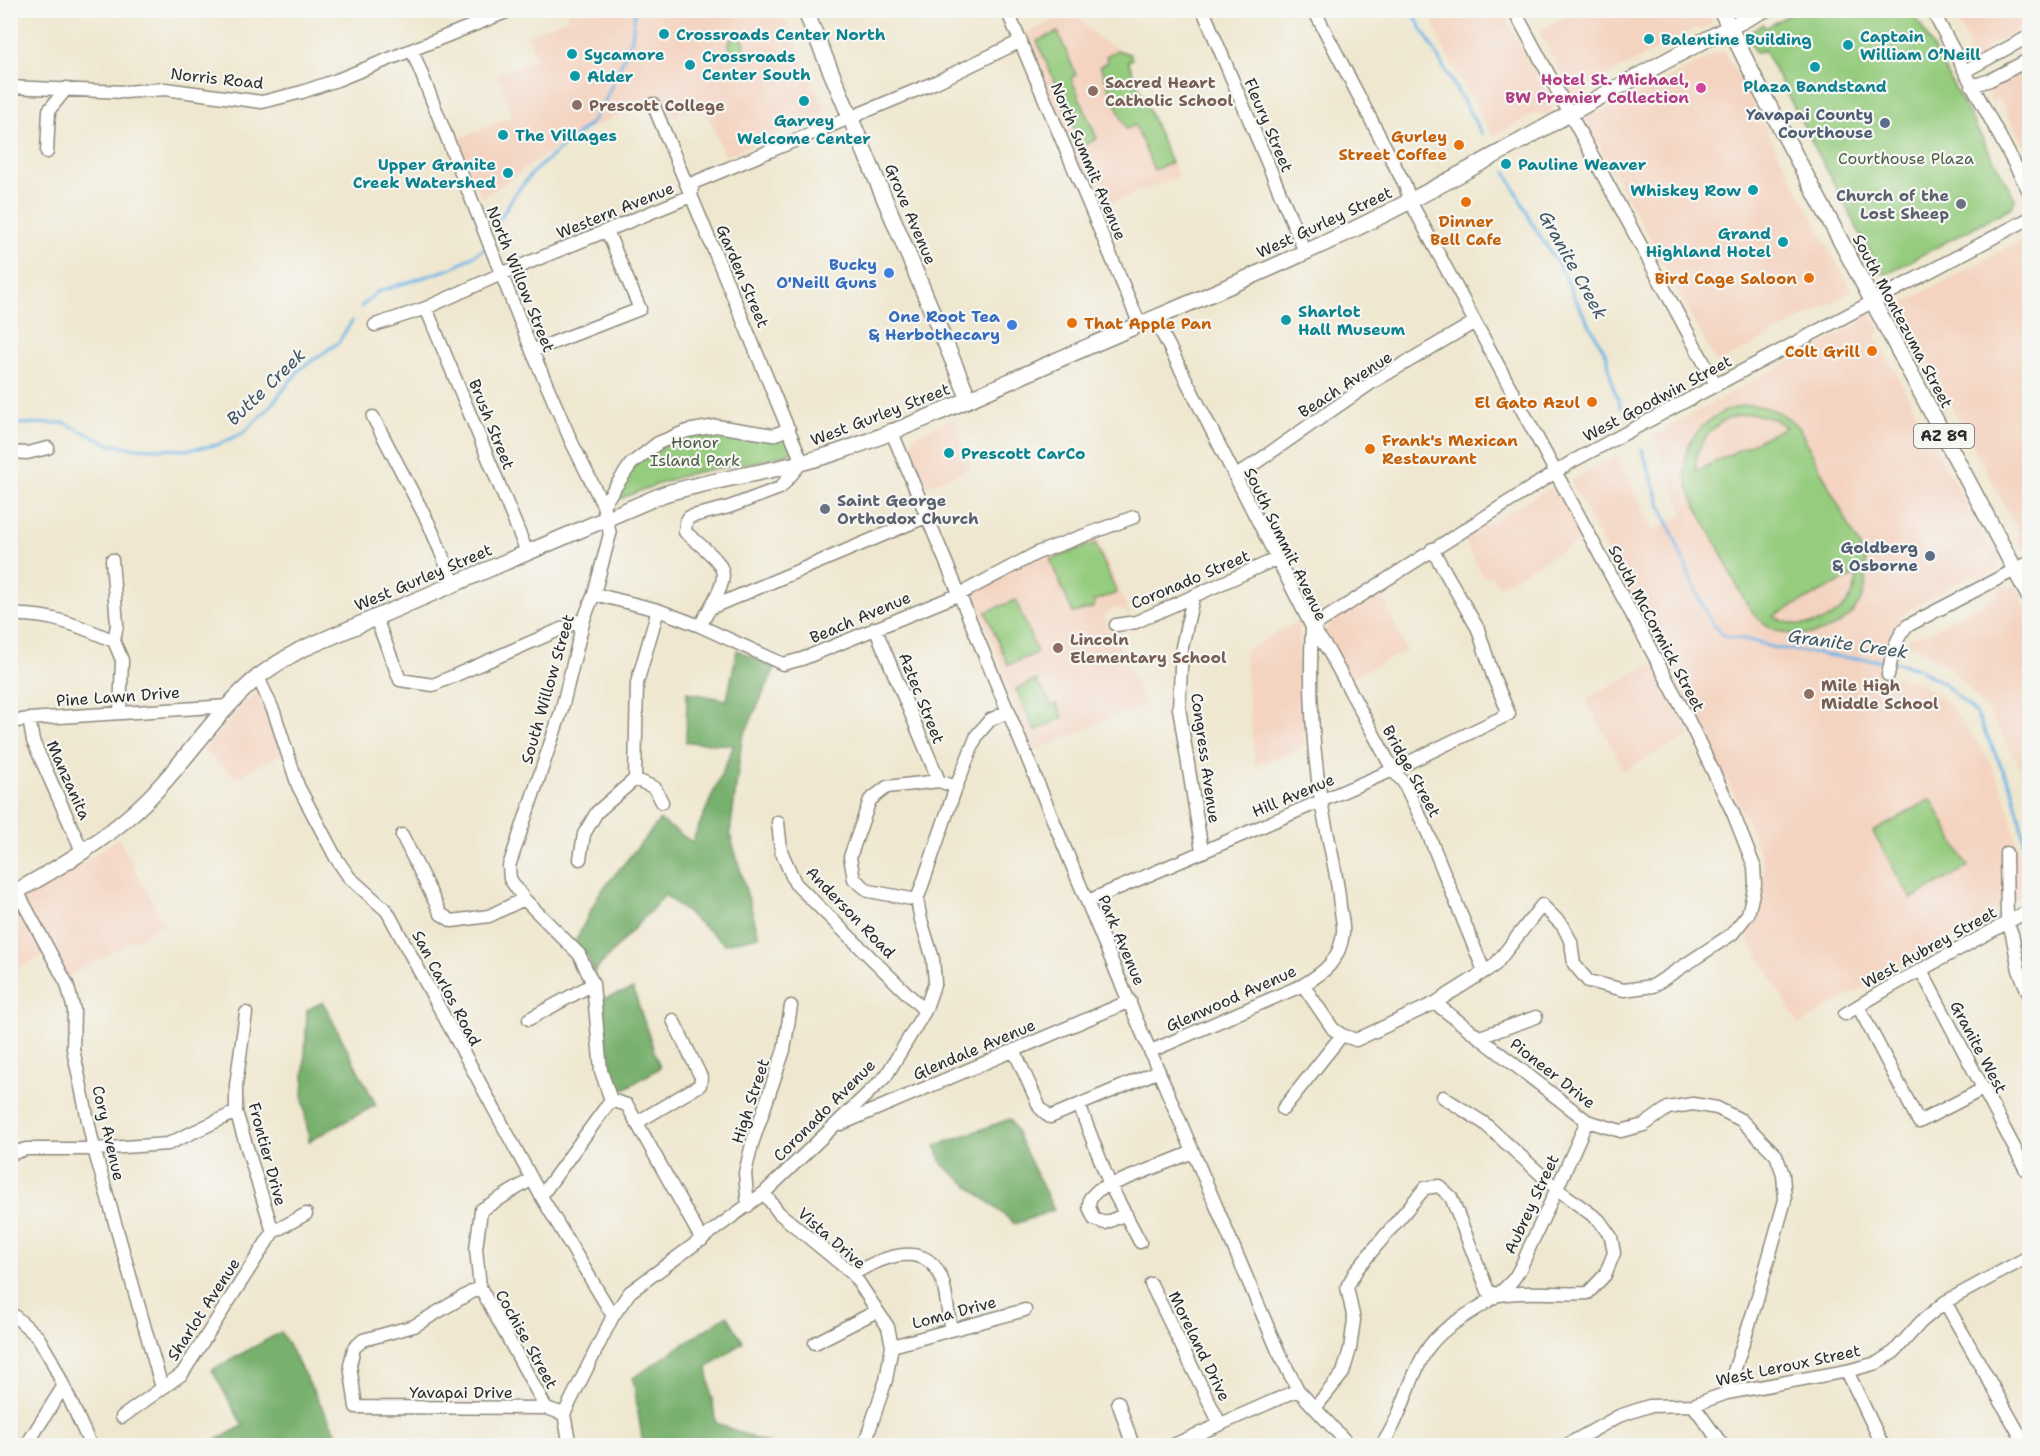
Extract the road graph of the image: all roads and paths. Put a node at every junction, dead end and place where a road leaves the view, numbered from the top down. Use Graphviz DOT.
graph roads {
  1 [pos="511,10"];
  2 [pos="805,10"];
  3 [pos="1007,10"];
  4 [pos="1203,10"];
  5 [pos="1314,10"];
  6 [pos="1514,10"];
  7 [pos="1721,10"];
  8 [pos="1764,10"];
  9 [pos="1932,10"];
  10 [pos="1730,28"];
  11 [pos="2030,36"];
  12 [pos="1020,41"];
  13 [pos="412,50"];
  14 [pos="2030,59"];
  15 [pos="1965,72"];
  16 [pos="1972,86"];
  17 [pos="10,87"];
  18 [pos="67,88"];
  19 [pos="653,104"];
  20 [pos="1569,113"];
  21 [pos="850,117"];
  22 [pos="47,152"];
  23 [pos="2030,193"];
  24 [pos="691,196"];
  25 [pos="1410,201"];
  26 [pos="2030,218"];
  27 [pos="606,231"];
  28 [pos="1305,252"];
  29 [pos="501,274"];
  30 [pos="1873,302"];
  31 [pos="426,308"];
  32 [pos="1155,318"];
  33 [pos="1475,322"];
  34 [pos="375,325"];
  35 [pos="1140,325"];
  36 [pos="532,351"];
  37 [pos="1716,385"];
  38 [pos="969,399"];
  39 [pos="373,417"];
  40 [pos="789,429"];
  41 [pos="891,430"];
  42 [pos="48,448"];
  43 [pos="10,452"];
  44 [pos="802,462"];
  45 [pos="1555,472"];
  46 [pos="1235,477"];
  47 [pos="605,512"];
  48 [pos="928,516"];
  49 [pos="1134,517"];
  50 [pos="1432,549"];
  51 [pos="527,552"];
  52 [pos="1276,559"];
  53 [pos="112,560"];
  54 [pos="2030,562"];
  55 [pos="2014,570"];
  56 [pos="454,583"];
  57 [pos="594,594"];
  58 [pos="960,594"];
  59 [pos="1192,598"];
  60 [pos="2030,598"];
  61 [pos="710,608"];
  62 [pos="10,609"];
  63 [pos="658,610"];
  64 [pos="11,615"];
  65 [pos="375,616"];
  66 [pos="584,619"];
  67 [pos="1116,625"];
  68 [pos="700,626"];
  69 [pos="1312,627"];
  70 [pos="875,628"];
  71 [pos="114,641"];
  72 [pos="1888,675"];
  73 [pos="258,677"];
  74 [pos="228,706"];
  75 [pos="1009,711"];
  76 [pos="120,712"];
  77 [pos="29,719"];
  78 [pos="10,722"];
  79 [pos="1393,770"];
  80 [pos="635,779"];
  81 [pos="939,781"];
  82 [pos="956,787"];
  83 [pos="1321,801"];
  84 [pos="662,802"];
  85 [pos="778,822"];
  86 [pos="402,835"];
  87 [pos="1202,851"];
  88 [pos="83,853"];
  89 [pos="2006,853"];
  90 [pos="580,859"];
  91 [pos="14,893"];
  92 [pos="524,899"];
  93 [pos="917,900"];
  94 [pos="1088,901"];
  95 [pos="2026,912"];
  96 [pos="2007,922"];
  97 [pos="1484,970"];
  98 [pos="1921,970"];
  99 [pos="1323,973"];
  100 [pos="593,984"];
  101 [pos="1303,985"];
  102 [pos="2030,997"];
  103 [pos="1130,1001"];
  104 [pos="1435,1003"];
  105 [pos="791,1006"];
  106 [pos="1858,1006"];
  107 [pos="925,1011"];
  108 [pos="246,1013"];
  109 [pos="1845,1014"];
  110 [pos="1536,1017"];
  111 [pos="529,1019"];
  112 [pos="673,1020"];
  113 [pos="1342,1035"];
  114 [pos="1480,1036"];
  115 [pos="1014,1050"];
  116 [pos="1151,1050"];
  117 [pos="1159,1071"];
  118 [pos="1983,1089"];
  119 [pos="1443,1097"];
  120 [pos="612,1100"];
  121 [pos="1079,1105"];
  122 [pos="1283,1109"];
  123 [pos="236,1112"];
  124 [pos="1587,1121"];
  125 [pos="636,1123"];
  126 [pos="832,1127"];
  127 [pos="94,1149"];
  128 [pos="1193,1152"];
  129 [pos="10,1154"];
  130 [pos="2026,1170"];
  131 [pos="532,1179"];
  132 [pos="1110,1185"];
  133 [pos="1557,1189"];
  134 [pos="764,1193"];
  135 [pos="542,1196"];
  136 [pos="748,1206"];
  137 [pos="306,1214"];
  138 [pos="1126,1214"];
  139 [pos="273,1232"];
  140 [pos="702,1240"];
  141 [pos="1140,1242"];
  142 [pos="2030,1256"];
  143 [pos="853,1274"];
  144 [pos="1151,1284"];
  145 [pos="480,1287"];
  146 [pos="1498,1295"];
  147 [pos="1945,1302"];
  148 [pos="1025,1310"];
  149 [pos="877,1311"];
  150 [pos="10,1312"];
  151 [pos="614,1316"];
  152 [pos="951,1330"];
  153 [pos="814,1343"];
  154 [pos="892,1346"];
  155 [pos="1847,1371"];
  156 [pos="63,1387"];
  157 [pos="162,1388"];
  158 [pos="1298,1390"];
  159 [pos="1726,1393"];
  160 [pos="1118,1402"];
  161 [pos="1693,1405"];
  162 [pos="546,1408"];
  163 [pos="1315,1408"];
  164 [pos="564,1414"];
  165 [pos="122,1417"];
  166 [pos="1220,1424"];
  167 [pos="1586,1441"];
  168 [pos="26,1446"];
  169 [pos="91,1446"];
  170 [pos="570,1446"];
  171 [pos="864,1446"];
  172 [pos="1133,1446"];
  173 [pos="1171,1446"];
  174 [pos="1350,1446"];
  175 [pos="1381,1446"];
  176 [pos="1565,1446"];
  177 [pos="1723,1446"];
  178 [pos="1883,1446"];
  179 [pos="2026,1446"];
  1 -- 13 [label="street, Norris Road"];
  2 -- 21 [label="main road, Grove Avenue"];
  3 -- 12 [label="street, North Summit Avenue"];
  4 -- 28 [label="street, Fleury Street"];
  5 -- 25 [label="street, South McCormick Street"];
  6 -- 20 [label="street"];
  7 -- 10 [label="main road, AZ 89"];
  8 -- 10 [label="main road, West Gurley Street"];
  9 -- 15 [label="street"];
  10 -- 20 [label="main road, West Gurley Street"];
  10 -- 30 [label="main road, South Montezuma Street / AZ 89"];
  11 -- 15 [label="street"];
  12 -- 21 [label="street, Western Avenue"];
  12 -- 35 [label="street, North Summit Avenue"];
  13 -- 18 [label="street, Norris Road"];
  13 -- 29 [label="street, North Willow Street"];
  14 -- 16 [label="street"];
  15 -- 16 [label="street"];
  16 -- 23 [label="street"];
  17 -- 18 [label="street, Norris Road"];
  18 -- 22 [label="street"];
  19 -- 24 [label="street, Garden Street"];
  20 -- 25 [label="main road, West Gurley Street"];
  20 -- 37 [label="street"];
  21 -- 24 [label="street, Western Avenue"];
  21 -- 38 [label="main road, Grove Avenue"];
  24 -- 27 [label="street, Western Avenue"];
  24 -- 40 [label="street, Garden Street"];
  25 -- 28 [label="main road, West Gurley Street"];
  25 -- 33 [label="street, South McCormick Street"];
  26 -- 30 [label="street, West Goodwin Street"];
  27 -- 29 [label="street, Western Avenue"];
  27 -- 36 [label="street"];
  28 -- 32 [label="main road, West Gurley Street"];
  29 -- 31 [label="street, Western Avenue"];
  29 -- 36 [label="street, North Willow Street"];
  30 -- 37 [label="street, West Goodwin Street"];
  30 -- 55 [label="main road, South Montezuma Street / AZ 89"];
  31 -- 34 [label="street, Western Avenue"];
  31 -- 51 [label="street, Brush Street"];
  32 -- 35 [label="main road, West Gurley Street"];
  32 -- 46 [label="street, South Summit Avenue"];
  33 -- 45 [label="street, South McCormick Street"];
  33 -- 46 [label="street, Beach Avenue"];
  35 -- 38 [label="main road, West Gurley Street"];
  36 -- 47 [label="street, North Willow Street"];
  37 -- 45 [label="street, West Goodwin Street"];
  38 -- 41 [label="main road, West Gurley Street"];
  39 -- 56 [label="street"];
  40 -- 44 [label="street, Garden Street"];
  40 -- 47 [label="street"];
  41 -- 44 [label="main road, West Gurley Street"];
  41 -- 48 [label="street, Park Avenue"];
  42 -- 43 [label="street"];
  44 -- 47 [label="main road, West Gurley Street"];
  44 -- 61 [label="street"];
  45 -- 50 [label="street, West Goodwin Street"];
  45 -- 97 [label="street, South McCormick Street"];
  46 -- 52 [label="street, South Summit Avenue"];
  47 -- 51 [label="main road, West Gurley Street"];
  47 -- 57 [label="street, South Willow Street"];
  48 -- 58 [label="street, Park Avenue"];
  48 -- 61 [label="street"];
  49 -- 58 [label="street, Beach Avenue"];
  50 -- 69 [label="street, West Goodwin Street"];
  50 -- 79 [label="street, Hill Avenue"];
  51 -- 56 [label="main road, West Gurley Street"];
  52 -- 59 [label="street, Coronado Street"];
  52 -- 69 [label="street, South Summit Avenue"];
  53 -- 71 [label="street"];
  54 -- 55 [label="street"];
  55 -- 60 [label="main road, South Montezuma Street / AZ 89"];
  55 -- 72 [label="street"];
  56 -- 65 [label="main road, West Gurley Street"];
  57 -- 63 [label="street, Beach Avenue"];
  57 -- 66 [label="street, South Willow Street"];
  58 -- 70 [label="street, Beach Avenue"];
  58 -- 75 [label="street, Park Avenue"];
  59 -- 67 [label="street, Coronado Street"];
  59 -- 87 [label="street, Congress Avenue"];
  61 -- 68 [label="street"];
  62 -- 64 [label="street"];
  63 -- 68 [label="street, Beach Avenue"];
  63 -- 80 [label="street"];
  64 -- 71 [label="street"];
  65 -- 66 [label="street"];
  65 -- 73 [label="main road, West Gurley Street"];
  66 -- 92 [label="street, South Willow Street"];
  68 -- 70 [label="street, Beach Avenue"];
  69 -- 79 [label="street, Bridge Street"];
  69 -- 83 [label="street, South Summit Avenue"];
  70 -- 81 [label="street, Aztec Street"];
  71 -- 76 [label="street"];
  73 -- 74 [label="main road, West Gurley Street"];
  73 -- 131 [label="street, San Carlos Road"];
  74 -- 76 [label="street, Pine Lawn Drive"];
  74 -- 88 [label="main road, West Gurley Street"];
  75 -- 82 [label="street"];
  75 -- 94 [label="street, Park Avenue"];
  76 -- 77 [label="street, Pine Lawn Drive"];
  77 -- 78 [label="street, Pine Lawn Drive"];
  77 -- 88 [label="street, Manzanita"];
  79 -- 83 [label="street, Hill Avenue"];
  79 -- 97 [label="street, Bridge Street"];
  80 -- 84 [label="street"];
  80 -- 90 [label="street"];
  81 -- 82 [label="street"];
  81 -- 93 [label="street"];
  82 -- 93 [label="street"];
  83 -- 87 [label="street, Hill Avenue"];
  83 -- 99 [label="street, South Summit Avenue"];
  85 -- 107 [label="street, Anderson Road"];
  86 -- 92 [label="street"];
  87 -- 94 [label="street, Hill Avenue"];
  88 -- 91 [label="main road, West Gurley Street"];
  89 -- 96 [label="street"];
  91 -- 127 [label="street, Cory Avenue"];
  92 -- 100 [label="street, South Willow Street"];
  93 -- 107 [label="street, Coronado Avenue"];
  94 -- 103 [label="street, Park Avenue"];
  95 -- 96 [label="street, West Aubrey Street"];
  96 -- 98 [label="street, West Aubrey Street"];
  96 -- 102 [label="street"];
  97 -- 104 [label="street"];
  98 -- 106 [label="street, West Aubrey Street"];
  98 -- 118 [label="street, Granite West"];
  99 -- 101 [label="street, Glenwood Avenue"];
  100 -- 111 [label="street"];
  100 -- 120 [label="street, South Willow Street"];
  101 -- 113 [label="street"];
  101 -- 116 [label="street, Glenwood Avenue"];
  103 -- 115 [label="street, Glendale Avenue"];
  103 -- 116 [label="street, Park Avenue"];
  104 -- 113 [label="street"];
  104 -- 114 [label="street, Pioneer Drive"];
  105 -- 136 [label="street, High Street"];
  106 -- 109 [label="street, West Aubrey Street"];
  106 -- 118 [label="street"];
  107 -- 126 [label="street, Coronado Avenue"];
  108 -- 123 [label="street, Frontier Drive"];
  110 -- 114 [label="street"];
  112 -- 125 [label="street"];
  113 -- 122 [label="street"];
  114 -- 124 [label="street, Pioneer Drive"];
  115 -- 121 [label="street"];
  115 -- 126 [label="street, Glendale Avenue"];
  116 -- 117 [label="street, Park Avenue"];
  117 -- 121 [label="street"];
  117 -- 128 [label="street, Park Avenue"];
  118 -- 130 [label="street, Granite West"];
  119 -- 133 [label="street"];
  120 -- 125 [label="street"];
  120 -- 135 [label="street"];
  121 -- 132 [label="street"];
  123 -- 127 [label="street"];
  123 -- 139 [label="street, Frontier Drive"];
  124 -- 133 [label="street, Aubrey Street"];
  124 -- 159 [label="street, Pioneer Drive"];
  125 -- 140 [label="street"];
  126 -- 134 [label="street, Coronado Avenue"];
  127 -- 129 [label="street"];
  127 -- 157 [label="street, Cory Avenue"];
  128 -- 132 [label="street"];
  128 -- 158 [label="street, Park Avenue"];
  131 -- 135 [label="street, San Carlos Road"];
  131 -- 145 [label="street, Cochise Street"];
  132 -- 138 [label="street"];
  132 -- 138 [label="street"];
  133 -- 146 [label="street, Aubrey Street"];
  133 -- 146 [label="street"];
  134 -- 136 [label="street, Coronado Avenue"];
  134 -- 143 [label="street, Vista Drive"];
  135 -- 151 [label="street, San Carlos Road"];
  136 -- 140 [label="street, Coronado Avenue"];
  137 -- 139 [label="street"];
  138 -- 141 [label="street"];
  139 -- 157 [label="street, Sharlot Avenue"];
  140 -- 151 [label="street, Coronado Avenue"];
  142 -- 147 [label="street, West Leroux Street"];
  143 -- 149 [label="street, Vista Drive"];
  143 -- 152 [label="street"];
  144 -- 166 [label="street, Moreland Drive"];
  145 -- 162 [label="street, Cochise Street"];
  145 -- 162 [label="street, Yavapai Drive"];
  146 -- 163 [label="street"];
  146 -- 175 [label="street"];
  147 -- 155 [label="street, West Leroux Street"];
  147 -- 179 [label="street"];
  148 -- 152 [label="street, Loma Drive"];
  149 -- 153 [label="street"];
  149 -- 154 [label="street, Vista Drive"];
  150 -- 156 [label="street"];
  151 -- 164 [label="street, Coronado Avenue"];
  152 -- 154 [label="street, Loma Drive"];
  154 -- 171 [label="street"];
  155 -- 159 [label="street, West Leroux Street"];
  155 -- 178 [label="street"];
  156 -- 168 [label="street"];
  156 -- 169 [label="street"];
  157 -- 165 [label="street, Sharlot Avenue"];
  158 -- 163 [label="street, Park Avenue"];
  158 -- 166 [label="street"];
  159 -- 161 [label="street, West Leroux Street"];
  160 -- 172 [label="street"];
  161 -- 167 [label="street, West Leroux Street"];
  161 -- 177 [label="street"];
  162 -- 164 [label="street, Yavapai Drive"];
  163 -- 174 [label="street, Park Avenue"];
  164 -- 170 [label="street"];
  166 -- 173 [label="street"];
  167 -- 176 [label="street, West Leroux Street"];
}
